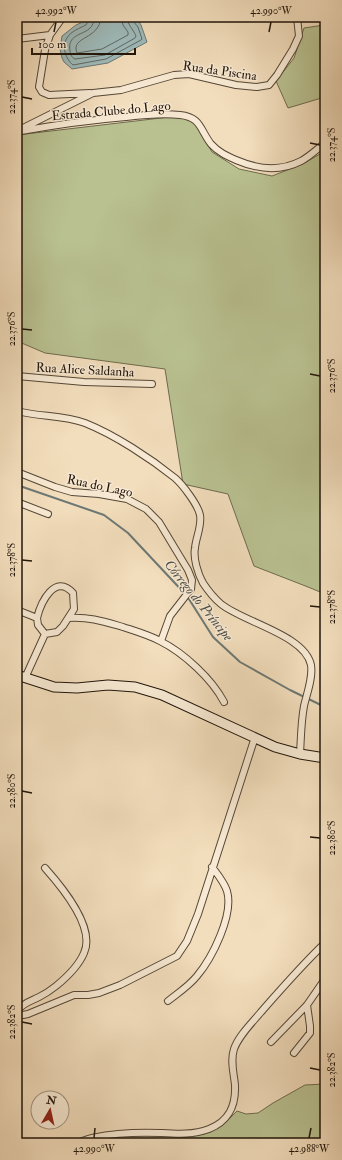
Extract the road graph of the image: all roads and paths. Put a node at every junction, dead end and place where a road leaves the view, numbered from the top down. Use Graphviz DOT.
graph roads {
  1 [pos="63,17"];
  2 [pos="298,17"];
  3 [pos="50,35"];
  4 [pos="17,39"];
  5 [pos="93,93"];
  6 [pos="17,131"];
  7 [pos="325,143"];
  8 [pos="17,376"];
  9 [pos="152,384"];
  10 [pos="17,411"];
  11 [pos="17,472"];
  12 [pos="17,502"];
  13 [pos="48,514"];
  14 [pos="17,610"];
  15 [pos="37,618"];
  16 [pos="68,618"];
  17 [pos="45,634"];
  18 [pos="161,641"];
  19 [pos="21,676"];
  20 [pos="224,702"];
  21 [pos="255,737"];
  22 [pos="300,754"];
  23 [pos="325,758"];
  24 [pos="212,867"];
  25 [pos="45,868"];
  26 [pos="325,943"];
  27 [pos="325,979"];
  28 [pos="168,1000"];
  29 [pos="306,1005"];
  30 [pos="271,1042"];
  31 [pos="294,1053"];
  32 [pos="77,1143"];
  1 -- 3 [label="street, Rua da Piscina"];
  2 -- 5 [label="street, Rua da Piscina"];
  3 -- 4 [label="street"];
  3 -- 5 [label="street, Rua da Piscina"];
  5 -- 6 [label="street, Rua da Piscina"];
  6 -- 7 [label="street, Estrada Clube do Lago"];
  8 -- 9 [label="street, Rua Alice Saldanha"];
  10 -- 22 [label="street"];
  11 -- 18 [label="street, Rua do Lago"];
  12 -- 13 [label="street"];
  14 -- 15 [label="street"];
  15 -- 16 [label="street"];
  15 -- 17 [label="street"];
  16 -- 17 [label="street"];
  16 -- 18 [label="street"];
  17 -- 19 [label="street"];
  18 -- 20 [label="street"];
  19 -- 21 [label="street"];
  21 -- 22 [label="street"];
  21 -- 24 [label="street"];
  22 -- 23 [label="street"];
  24 -- 25 [label="street"];
  24 -- 28 [label="street"];
  26 -- 32 [label="street"];
  27 -- 29 [label="street"];
  29 -- 30 [label="street"];
  29 -- 31 [label="street"];
}
